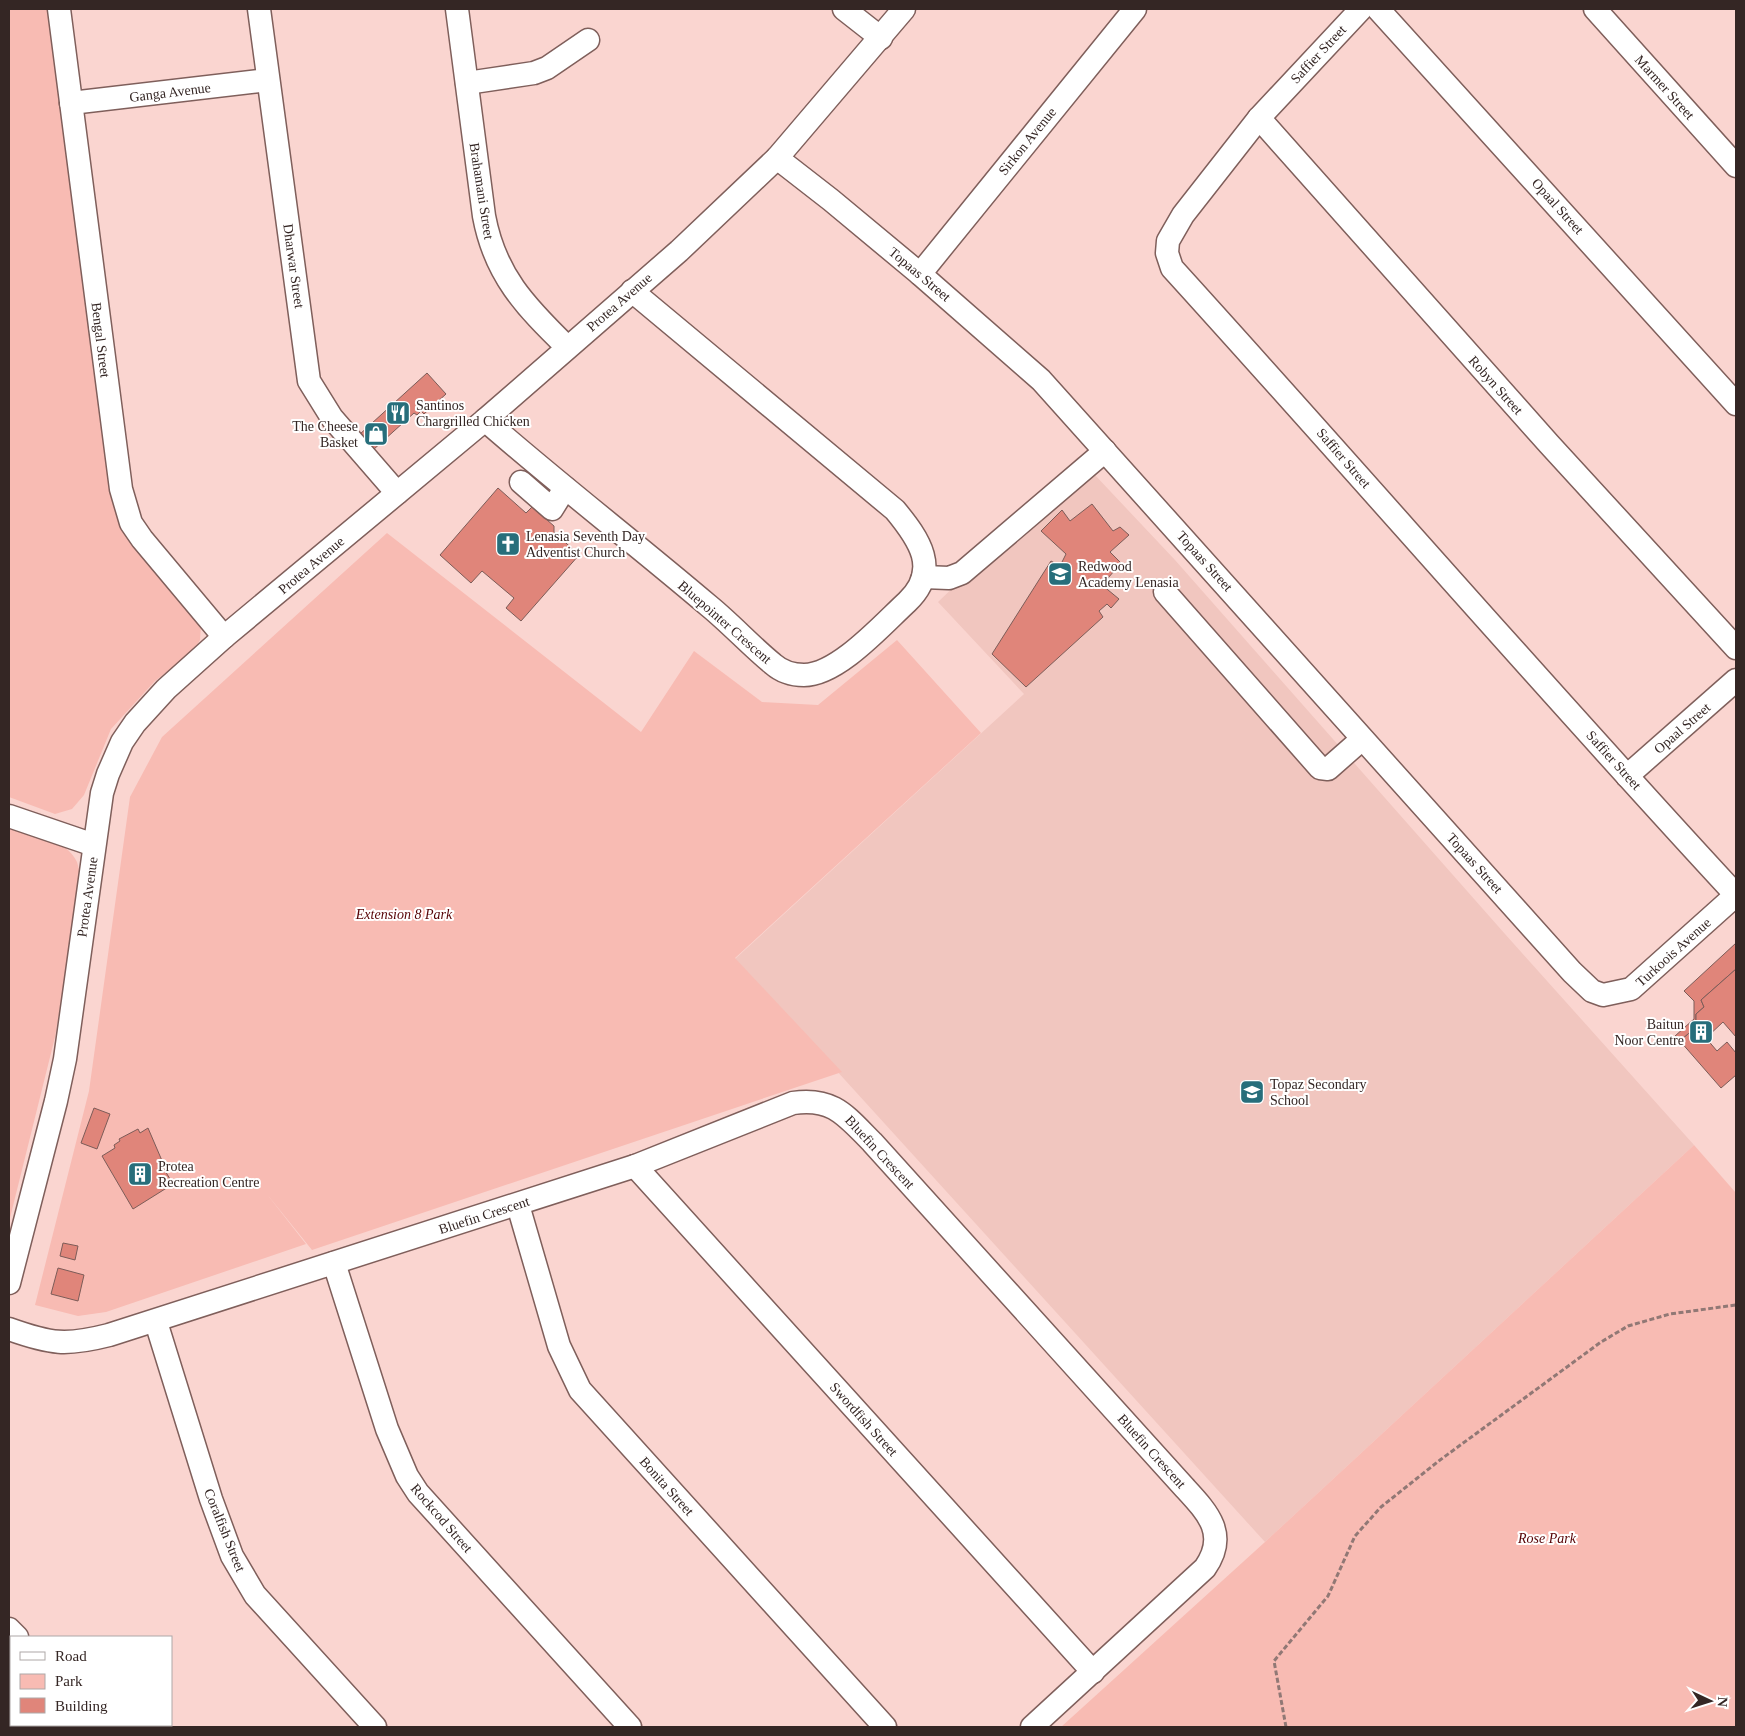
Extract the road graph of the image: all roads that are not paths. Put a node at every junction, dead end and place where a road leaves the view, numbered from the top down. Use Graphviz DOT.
graph roads {
  1 [pos="59,9"];
  2 [pos="259,9"];
  3 [pos="457,9"];
  4 [pos="844,9"];
  5 [pos="904,9"];
  6 [pos="1135,9"];
  7 [pos="1361,9"];
  8 [pos="1378,9"];
  9 [pos="1595,9"];
  10 [pos="881,38"];
  11 [pos="588,40"];
  12 [pos="268,80"];
  13 [pos="467,83"];
  14 [pos="71,103"];
  15 [pos="1258,118"];
  16 [pos="777,158"];
  17 [pos="1736,166"];
  18 [pos="920,274"];
  19 [pos="632,291"];
  20 [pos="567,347"];
  21 [pos="1736,404"];
  22 [pos="485,420"];
  23 [pos="1105,451"];
  24 [pos="520,482"];
  25 [pos="565,488"];
  26 [pos="397,493"];
  27 [pos="923,577"];
  28 [pos="1165,592"];
  29 [pos="224,637"];
  30 [pos="1736,648"];
  31 [pos="1736,680"];
  32 [pos="1362,740"];
  33 [pos="1627,776"];
  34 [pos="9,816"];
  35 [pos="94,845"];
  36 [pos="1736,895"];
  37 [pos="1603,995"];
  38 [pos="635,1166"];
  39 [pos="518,1205"];
  40 [pos="334,1263"];
  41 [pos="9,1283"];
  42 [pos="156,1322"];
  43 [pos="9,1329"];
  44 [pos="1093,1672"];
  45 [pos="375,1727"];
  46 [pos="630,1727"];
  47 [pos="885,1727"];
  48 [pos="1032,1727"];
  1 -- 14 [label="street, Bengal Street"];
  2 -- 12 [label="street, Dharwar Street"];
  3 -- 13 [label="street, Brahamani Street"];
  4 -- 10 [label="street"];
  5 -- 10 [label="street, Protea Avenue"];
  6 -- 18 [label="street, Sirkon Avenue"];
  7 -- 15 [label="street, Saffier Street"];
  8 -- 21 [label="street, Opaal Street"];
  9 -- 17 [label="street, Marmer Street"];
  10 -- 16 [label="street, Protea Avenue"];
  11 -- 13 [label="street"];
  12 -- 14 [label="street, Ganga Avenue"];
  12 -- 26 [label="street, Dharwar Street"];
  13 -- 20 [label="street, Brahamani Street"];
  14 -- 29 [label="street, Bengal Street"];
  15 -- 30 [label="street, Robyn Street"];
  15 -- 33 [label="street, Saffier Street"];
  16 -- 18 [label="street, Topaas Street"];
  16 -- 19 [label="street, Protea Avenue"];
  18 -- 23 [label="street, Topaas Street"];
  19 -- 20 [label="street, Protea Avenue"];
  19 -- 27 [label="street"];
  20 -- 22 [label="street, Protea Avenue"];
  22 -- 25 [label="street, Bluepointer Crescent"];
  22 -- 26 [label="street, Protea Avenue"];
  23 -- 27 [label="street"];
  23 -- 32 [label="street, Topaas Street"];
  24 -- 25 [label="street"];
  25 -- 27 [label="street, Bluepointer Crescent"];
  26 -- 29 [label="street, Protea Avenue"];
  28 -- 32 [label="street"];
  29 -- 35 [label="street, Protea Avenue"];
  31 -- 33 [label="street, Opaal Street"];
  32 -- 37 [label="street, Topaas Street"];
  33 -- 36 [label="street, Saffier Street"];
  34 -- 35 [label="street"];
  35 -- 41 [label="street, Protea Avenue"];
  36 -- 37 [label="street, Turkoois Avenue"];
  38 -- 39 [label="street, Bluefin Crescent"];
  38 -- 44 [label="street, Swordfish Street"];
  38 -- 44 [label="street, Bluefin Crescent"];
  39 -- 40 [label="street, Bluefin Crescent"];
  39 -- 47 [label="street, Bonita Street"];
  40 -- 42 [label="street, Bluefin Crescent"];
  40 -- 46 [label="street, Rockcod Street"];
  42 -- 43 [label="street, Bluefin Crescent"];
  42 -- 45 [label="street, Coralfish Street"];
  44 -- 48 [label="street, Bluefin Crescent"];
}
